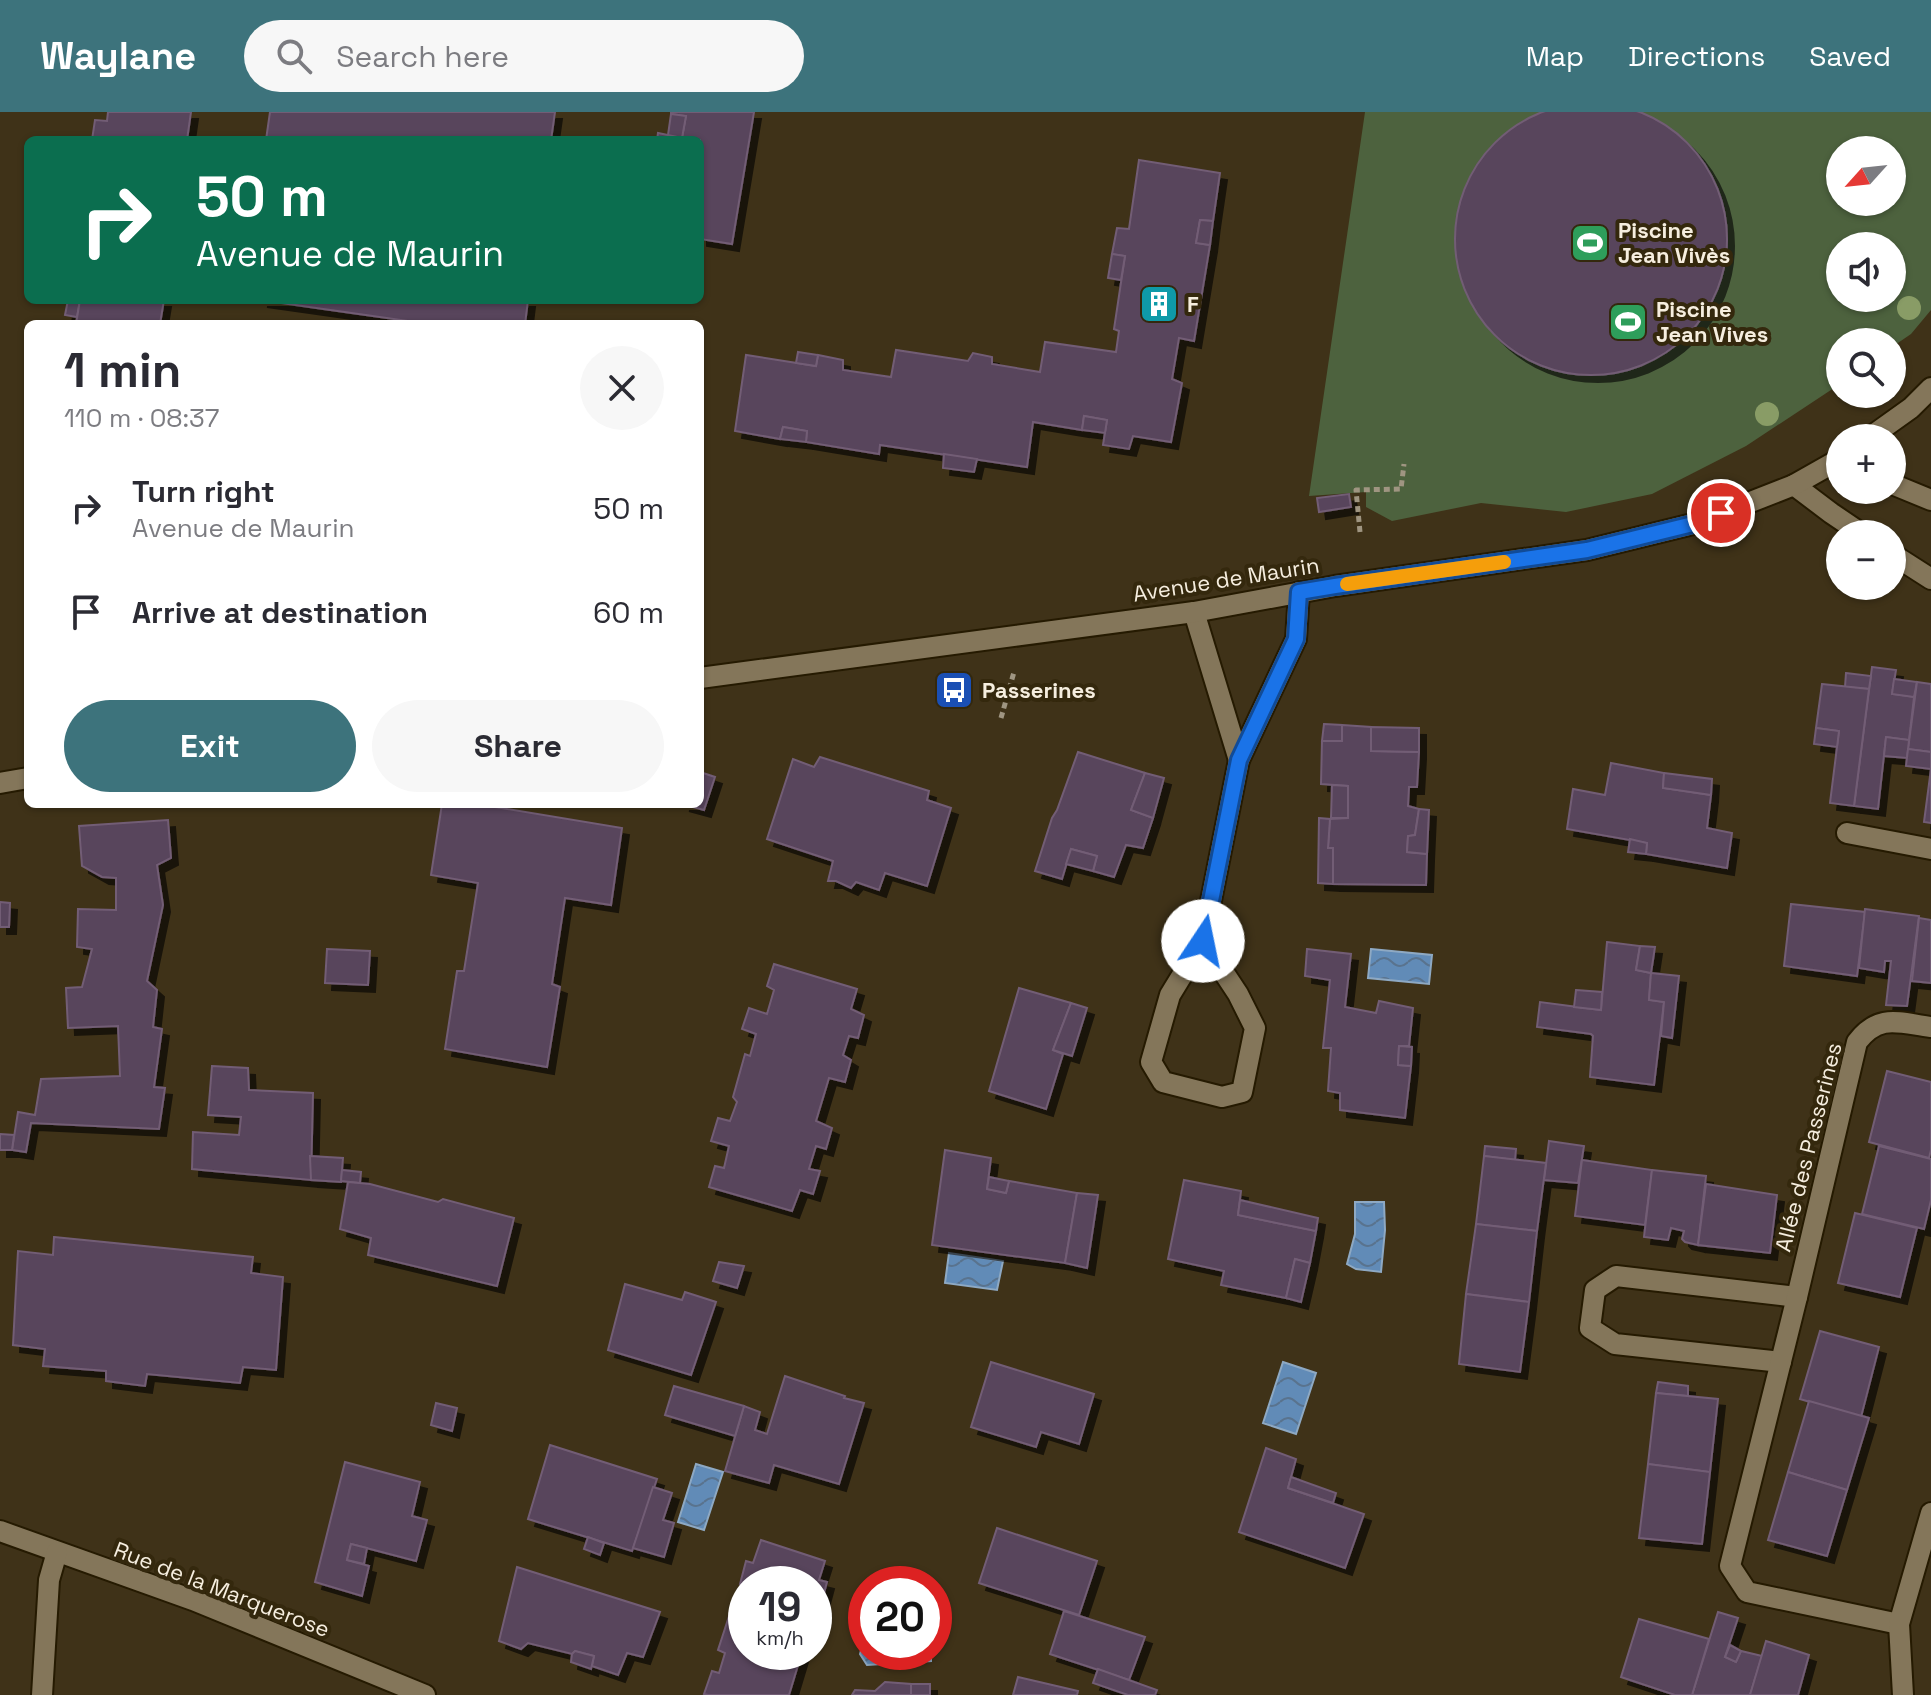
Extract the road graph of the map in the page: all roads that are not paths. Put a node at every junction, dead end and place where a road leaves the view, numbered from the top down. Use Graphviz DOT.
graph roads {
  1 [pos="1930,394"];
  2 [pos="1889,424"];
  3 [pos="1826,467"];
  4 [pos="1794,485"];
  5 [pos="1906,490"];
  6 [pos="1931,500"];
  7 [pos="1843,520"];
  8 [pos="1906,563"];
  9 [pos="1931,579"];
  10 [pos="1299,592"];
  11 [pos="1194,612"];
  12 [pos="704,677"];
  13 [pos="1239,760"];
  14 [pos="24,779"];
  15 [pos="0,783"];
  16 [pos="1847,833"];
  17 [pos="1931,849"];
  18 [pos="1203,941"];
  19 [pos="1931,1027"];
  20 [pos="1797,1297"];
  21 [pos="1781,1362"];
  22 [pos="1931,1513"];
  23 [pos="0,1531"];
  24 [pos="57,1552"];
  25 [pos="1899,1624"];
  26 [pos="42,1695"];
  27 [pos="425,1695"];
  28 [pos="1903,1695"];
  1 -- 2 [label="street"];
  3 -- 4 [label="street, Avenue de Maurin"];
  4 -- 7 [label="street"];
  4 -- 10 [label="street, Avenue de Maurin"];
  5 -- 6 [label="street"];
  8 -- 9 [label="street"];
  10 -- 11 [label="street, Avenue de Maurin"];
  10 -- 13 [label="street"];
  11 -- 12 [label="street, Avenue de Maurin"];
  11 -- 13 [label="street"];
  13 -- 18 [label="street"];
  14 -- 15 [label="street"];
  16 -- 17 [label="street"];
  18 -- 18 [label="street"];
  19 -- 20 [label="street, Allée des Passerines"];
  20 -- 21 [label="street, Allée des Passerines"];
  20 -- 21 [label="street"];
  21 -- 25 [label="street, Allée des Passerines"];
  22 -- 25 [label="street"];
  23 -- 24 [label="street, Rue de la Marquerose"];
  24 -- 26 [label="street"];
  24 -- 27 [label="street, Rue de la Marquerose"];
  25 -- 28 [label="street"];
}
